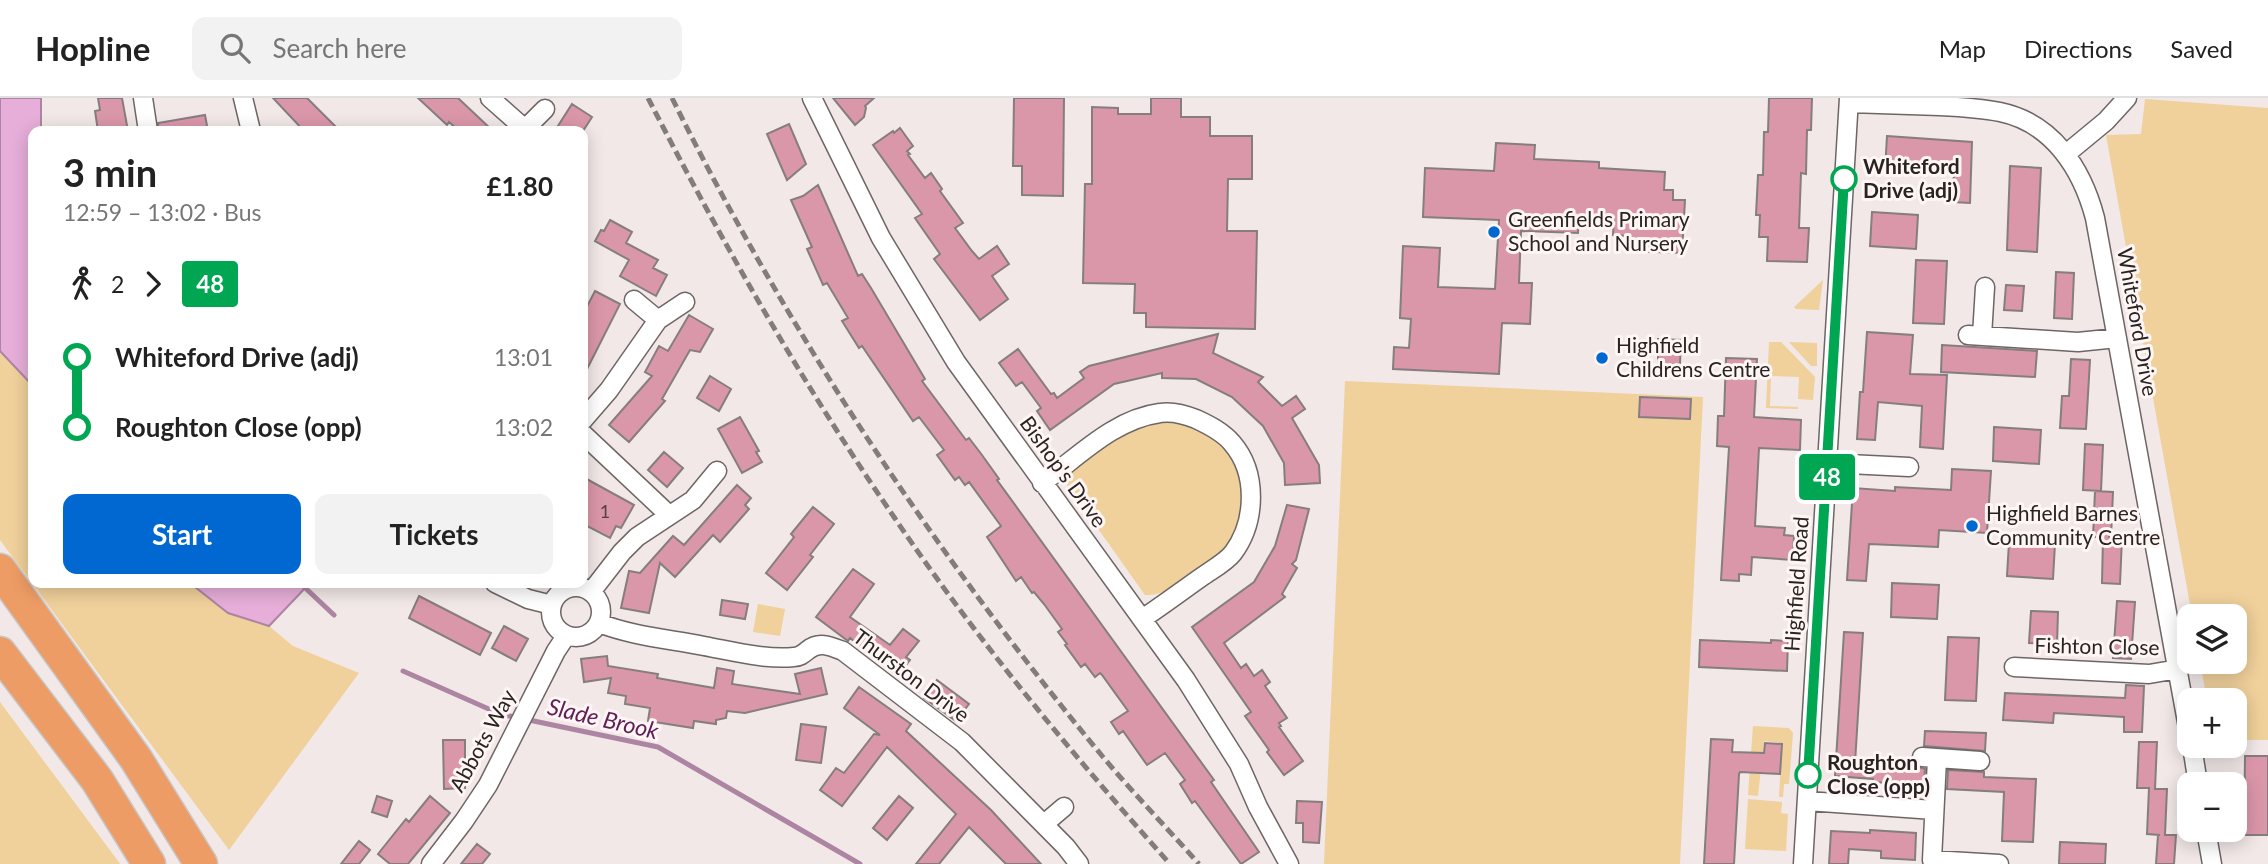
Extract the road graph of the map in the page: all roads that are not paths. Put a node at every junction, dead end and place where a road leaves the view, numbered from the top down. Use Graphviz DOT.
graph roads {
  1 [pos="143,98"];
  2 [pos="241,98"];
  3 [pos="489,98"];
  4 [pos="812,98"];
  5 [pos="2127,98"];
  6 [pos="1849,100"];
  7 [pos="545,109"];
  8 [pos="147,126"];
  9 [pos="249,126"];
  10 [pos="520,126"];
  11 [pos="528,126"];
  12 [pos="2066,154"];
  13 [pos="1985,287"];
  14 [pos="634,300"];
  15 [pos="685,302"];
  16 [pos="658,320"];
  17 [pos="2117,338"];
  18 [pos="588,414"];
  19 [pos="588,439"];
  20 [pos="1828,463"];
  21 [pos="1909,467"];
  22 [pos="717,471"];
  23 [pos="1042,483"];
  24 [pos="669,515"];
  25 [pos="0,570"];
  26 [pos="506,588"];
  27 [pos="591,592"];
  28 [pos="552,605"];
  29 [pos="1142,619"];
  30 [pos="599,623"];
  31 [pos="566,636"];
  32 [pos="0,653"];
  33 [pos="2177,664"];
  34 [pos="2014,667"];
  35 [pos="2177,669"];
  36 [pos="1980,761"];
  37 [pos="1807,801"];
  38 [pos="1064,807"];
  39 [pos="1934,810"];
  40 [pos="1044,824"];
  41 [pos="2208,842"];
  42 [pos="149,864"];
  43 [pos="201,864"];
  44 [pos="431,864"];
  45 [pos="1079,864"];
  46 [pos="1289,864"];
  47 [pos="1803,864"];
  48 [pos="1999,864"];
  49 [pos="2212,864"];
  1 -- 8 [label="street"];
  2 -- 9 [label="street"];
  3 -- 10 [label="street"];
  4 -- 23 [label="street, Bishop's Drive"];
  5 -- 12 [label="street"];
  6 -- 12 [label="street, Whiteford Drive"];
  6 -- 20 [label="street, Highfield Road"];
  7 -- 11 [label="street"];
  12 -- 17 [label="street, Whiteford Drive"];
  13 -- 17 [label="street"];
  14 -- 16 [label="street"];
  15 -- 16 [label="street"];
  16 -- 18 [label="street"];
  17 -- 33 [label="street, Whiteford Drive"];
  19 -- 24 [label="street"];
  20 -- 21 [label="street"];
  20 -- 37 [label="street, Highfield Road"];
  22 -- 24 [label="street"];
  23 -- 29 [label="street, Bishop's Drive"];
  23 -- 29 [label="street"];
  24 -- 27 [label="street"];
  25 -- 43 [label="highway"];
  26 -- 28 [label="street"];
  27 -- 28 [label="street"];
  27 -- 30 [label="street"];
  28 -- 31 [label="street"];
  29 -- 46 [label="street, Bishop's Drive"];
  30 -- 31 [label="street"];
  30 -- 40 [label="street, Thurston Drive"];
  31 -- 44 [label="street, Abbots Way"];
  32 -- 42 [label="highway"];
  34 -- 35 [label="street, Fishton Close"];
  36 -- 39 [label="street"];
  37 -- 39 [label="street"];
  37 -- 47 [label="street, Highfield Road"];
  38 -- 40 [label="street"];
  39 -- 48 [label="street"];
  40 -- 45 [label="street, Thurston Drive"];
  41 -- 49 [label="street"];
}
